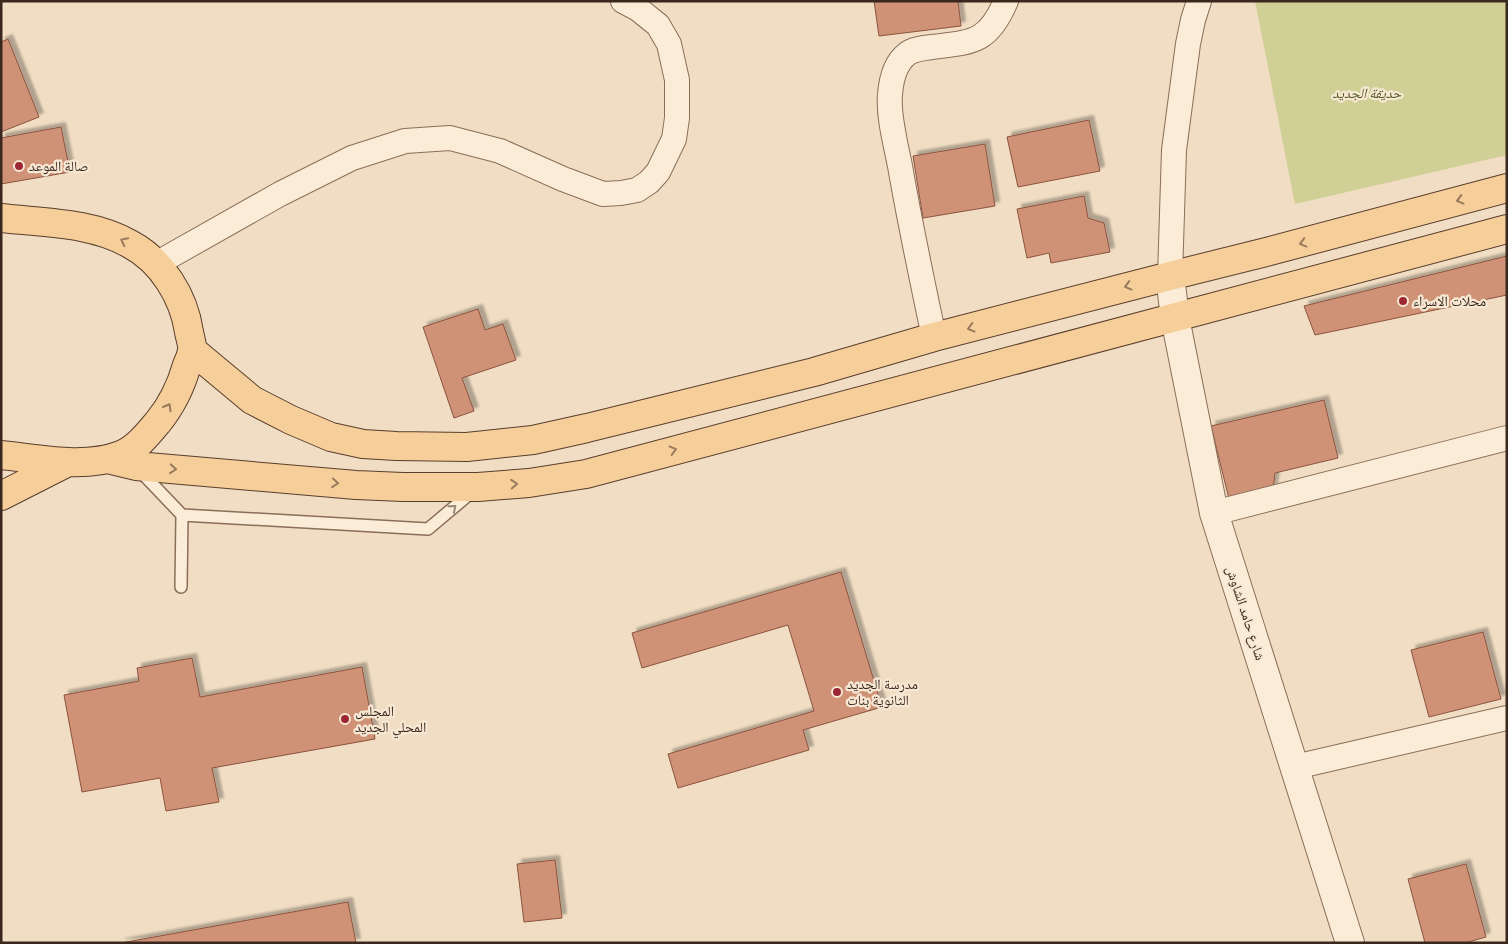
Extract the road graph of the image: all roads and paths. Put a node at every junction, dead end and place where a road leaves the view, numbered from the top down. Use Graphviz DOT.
graph roads {
  1 [pos="623,1"];
  2 [pos="1006,1"];
  3 [pos="1199,1"];
  4 [pos="1507,188"];
  5 [pos="1,218"];
  6 [pos="1507,229"];
  7 [pos="156,264"];
  8 [pos="1170,276"];
  9 [pos="1175,318"];
  10 [pos="934,337"];
  11 [pos="192,350"];
  12 [pos="1507,438"];
  13 [pos="1,456"];
  14 [pos="107,460"];
  15 [pos="68,462"];
  16 [pos="136,466"];
  17 [pos="478,487"];
  18 [pos="1,496"];
  19 [pos="1214,513"];
  20 [pos="182,515"];
  21 [pos="181,587"];
  22 [pos="1507,718"];
  23 [pos="1295,767"];
  24 [pos="1350,943"];
  1 -- 7 [label="street"];
  2 -- 10 [label="street"];
  3 -- 8 [label="street"];
  4 -- 8 [label="main road, one-way"];
  7 -- 5 [label="main road, one-way"];
  6 -- 9 [label="main road"];
  7 -- 11 [label="main road"];
  8 -- 9 [label="street, شارع حامد الشاوش"];
  8 -- 10 [label="main road, one-way"];
  17 -- 9 [label="main road, one-way"];
  9 -- 19 [label="street, شارع حامد الشاوش"];
  10 -- 11 [label="main road"];
  14 -- 11 [label="main road, one-way"];
  12 -- 19 [label="street"];
  13 -- 15 [label="main road"];
  14 -- 15 [label="main road"];
  14 -- 16 [label="main road"];
  15 -- 18 [label="main road"];
  16 -- 17 [label="main road, one-way"];
  16 -- 20 [label="lane"];
  20 -- 17 [label="lane, one-way"];
  19 -- 23 [label="street, شارع حامد الشاوش"];
  20 -- 21 [label="lane"];
  22 -- 23 [label="street"];
  23 -- 24 [label="street, شارع حامد الشاوش"];
}
